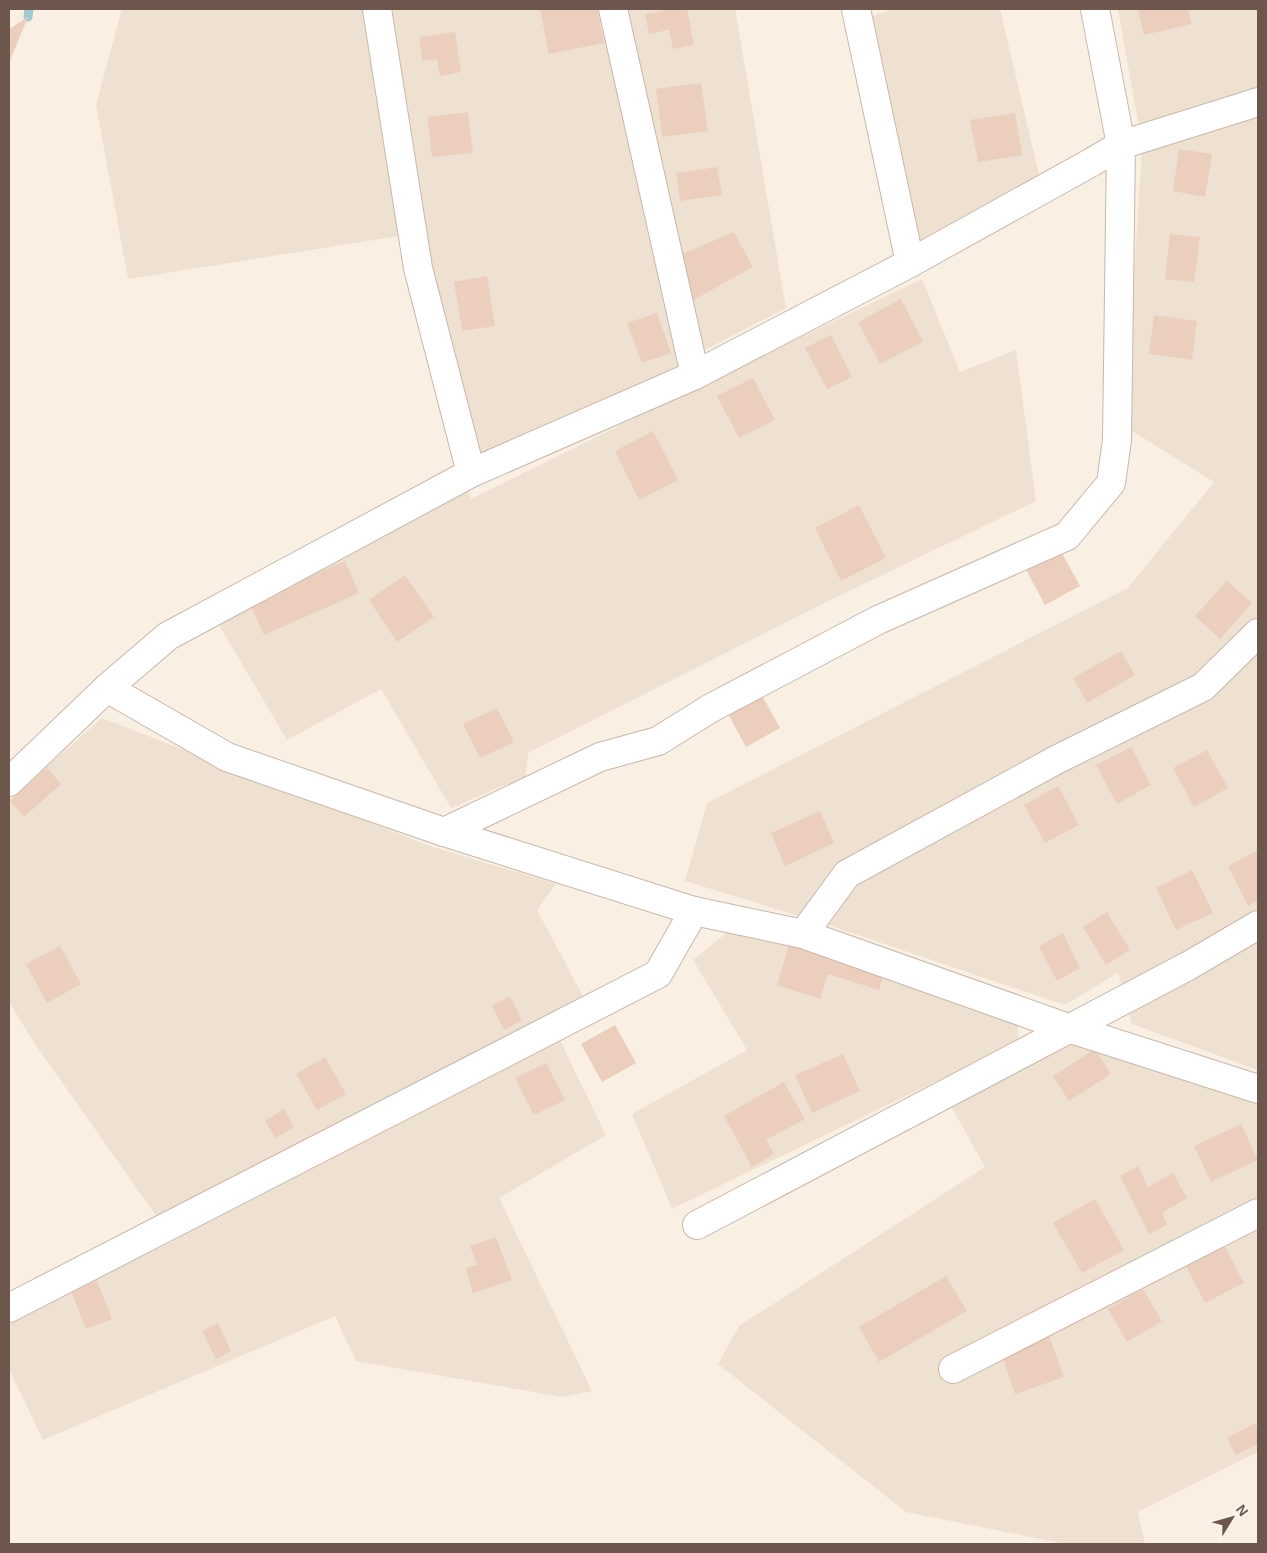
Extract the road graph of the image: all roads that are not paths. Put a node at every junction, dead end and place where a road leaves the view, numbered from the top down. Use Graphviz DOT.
graph roads {
  1 [pos="377,9"];
  2 [pos="613,9"];
  3 [pos="856,9"];
  4 [pos="1095,9"];
  5 [pos="1258,102"];
  6 [pos="1121,145"];
  7 [pos="910,263"];
  8 [pos="695,375"];
  9 [pos="470,473"];
  10 [pos="1258,633"];
  11 [pos="107,688"];
  12 [pos="9,782"];
  13 [pos="444,832"];
  14 [pos="694,911"];
  15 [pos="1258,925"];
  16 [pos="804,934"];
  17 [pos="1068,1028"];
  18 [pos="1258,1088"];
  19 [pos="1258,1213"];
  20 [pos="697,1225"];
  21 [pos="9,1308"];
  22 [pos="952,1369"];
  1 -- 9 [label="street"];
  2 -- 8 [label="street"];
  3 -- 7 [label="street"];
  4 -- 6 [label="street"];
  5 -- 6 [label="street"];
  6 -- 7 [label="street"];
  6 -- 13 [label="street"];
  7 -- 8 [label="street"];
  8 -- 9 [label="street"];
  9 -- 11 [label="street"];
  10 -- 16 [label="street"];
  11 -- 12 [label="street"];
  11 -- 13 [label="street"];
  13 -- 14 [label="street"];
  14 -- 16 [label="street"];
  14 -- 21 [label="street"];
  15 -- 17 [label="street"];
  16 -- 17 [label="street"];
  17 -- 18 [label="street"];
  17 -- 20 [label="street"];
  19 -- 22 [label="street"];
}
